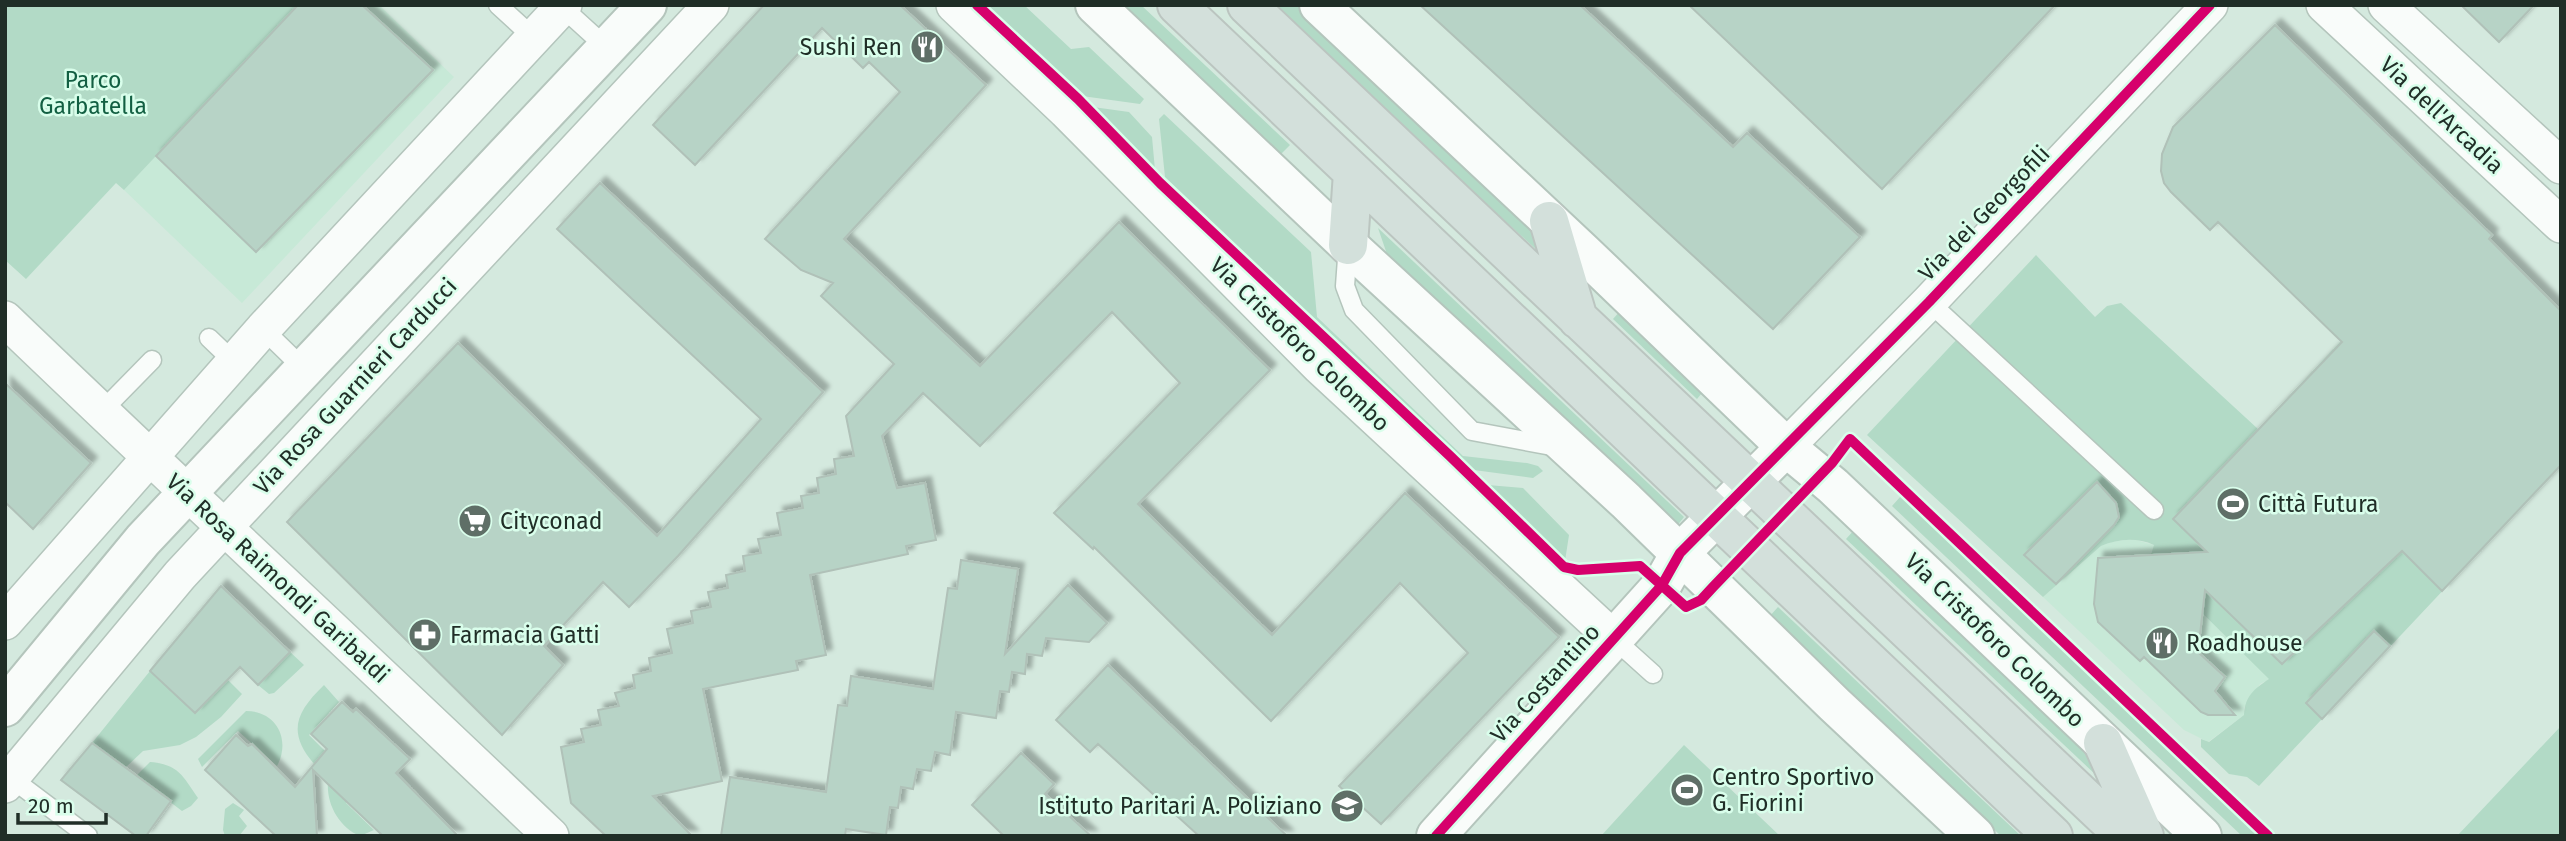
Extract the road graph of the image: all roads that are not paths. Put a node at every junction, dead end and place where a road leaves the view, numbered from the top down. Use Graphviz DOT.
graph roads {
  1 [pos="498,5"];
  2 [pos="647,5"];
  3 [pos="711,5"];
  4 [pos="954,5"];
  5 [pos="1094,5"];
  6 [pos="1177,5"];
  7 [pos="1247,5"];
  8 [pos="1318,5"];
  9 [pos="2210,5"];
  10 [pos="2324,5"];
  11 [pos="2386,5"];
  12 [pos="563,6"];
  13 [pos="534,38"];
  14 [pos="606,47"];
  15 [pos="2561,166"];
  16 [pos="1353,173"];
  17 [pos="1549,221"];
  18 [pos="2561,225"];
  19 [pos="1348,245"];
  20 [pos="1929,302"];
  21 [pos="5,319"];
  22 [pos="1578,321"];
  23 [pos="263,330"];
  24 [pos="209,338"];
  25 [pos="152,360"];
  26 [pos="234,362"];
  27 [pos="303,368"];
  28 [pos="102,412"];
  29 [pos="1786,447"];
  30 [pos="1568,449"];
  31 [pos="150,458"];
  32 [pos="1751,482"];
  33 [pos="186,493"];
  34 [pos="2154,510"];
  35 [pos="1717,516"];
  36 [pos="223,528"];
  37 [pos="1679,553"];
  38 [pos="5,622"];
  39 [pos="1613,638"];
  40 [pos="1653,674"];
  41 [pos="5,707"];
  42 [pos="2103,743"];
  43 [pos="7,779"];
  44 [pos="88,836"];
  45 [pos="551,836"];
  46 [pos="1436,836"];
  47 [pos="1975,836"];
  48 [pos="2053,836"];
  49 [pos="2124,836"];
  50 [pos="2144,836"];
  51 [pos="2202,836"];
  1 -- 13 [label="lane"];
  2 -- 14 [label="main road"];
  3 -- 36 [label="street, Via Rosa Guarnieri Carducci"];
  4 -- 39 [label="street, Via Cristoforo Colombo"];
  5 -- 19 [label="main road"];
  6 -- 16 [label="main road"];
  7 -- 22 [label="main road"];
  8 -- 17 [label="main road, Via Cristoforo Colombo"];
  9 -- 20 [label="street, Via dei Georgofili"];
  10 -- 18 [label="street, Via dell'Arcadia"];
  11 -- 15 [label="street, Via dell'Arcadia"];
  12 -- 13 [label="street"];
  12 -- 14 [label="lane"];
  13 -- 23 [label="street"];
  14 -- 27 [label="main road"];
  16 -- 19 [label="main road"];
  16 -- 35 [label="main road"];
  17 -- 22 [label="main road"];
  17 -- 29 [label="main road, Via Cristoforo Colombo"];
  19 -- 30 [label="main road"];
  19 -- 30 [label="lane"];
  20 -- 29 [label="street, Via dei Georgofili"];
  20 -- 34 [label="lane"];
  21 -- 28 [label="street, Via Rosa Raimondi Garibaldi"];
  22 -- 32 [label="main road"];
  23 -- 26 [label="street"];
  23 -- 27 [label="lane"];
  24 -- 26 [label="lane"];
  25 -- 28 [label="lane"];
  26 -- 31 [label="street"];
  27 -- 33 [label="main road"];
  28 -- 31 [label="street, Via Rosa Raimondi Garibaldi"];
  29 -- 32 [label="main road"];
  29 -- 42 [label="main road, Via Cristoforo Colombo"];
  30 -- 37 [label="main road"];
  31 -- 33 [label="street, Via Rosa Raimondi Garibaldi"];
  31 -- 38 [label="street"];
  32 -- 35 [label="main road"];
  32 -- 49 [label="main road"];
  33 -- 36 [label="street, Via Rosa Raimondi Garibaldi"];
  33 -- 41 [label="main road"];
  35 -- 37 [label="main road"];
  35 -- 48 [label="main road"];
  36 -- 43 [label="street, Via Rosa Guarnieri Carducci"];
  36 -- 45 [label="street, Via Rosa Raimondi Garibaldi"];
  37 -- 39 [label="main road, Via Costantino"];
  37 -- 47 [label="main road"];
  39 -- 40 [label="lane, Via Cristoforo Colombo"];
  39 -- 46 [label="main road, Via Costantino"];
  42 -- 50 [label="main road"];
  42 -- 51 [label="main road, Via Cristoforo Colombo"];
  43 -- 44 [label="lane, Via Rosa Guarnieri Carducci"];
}
